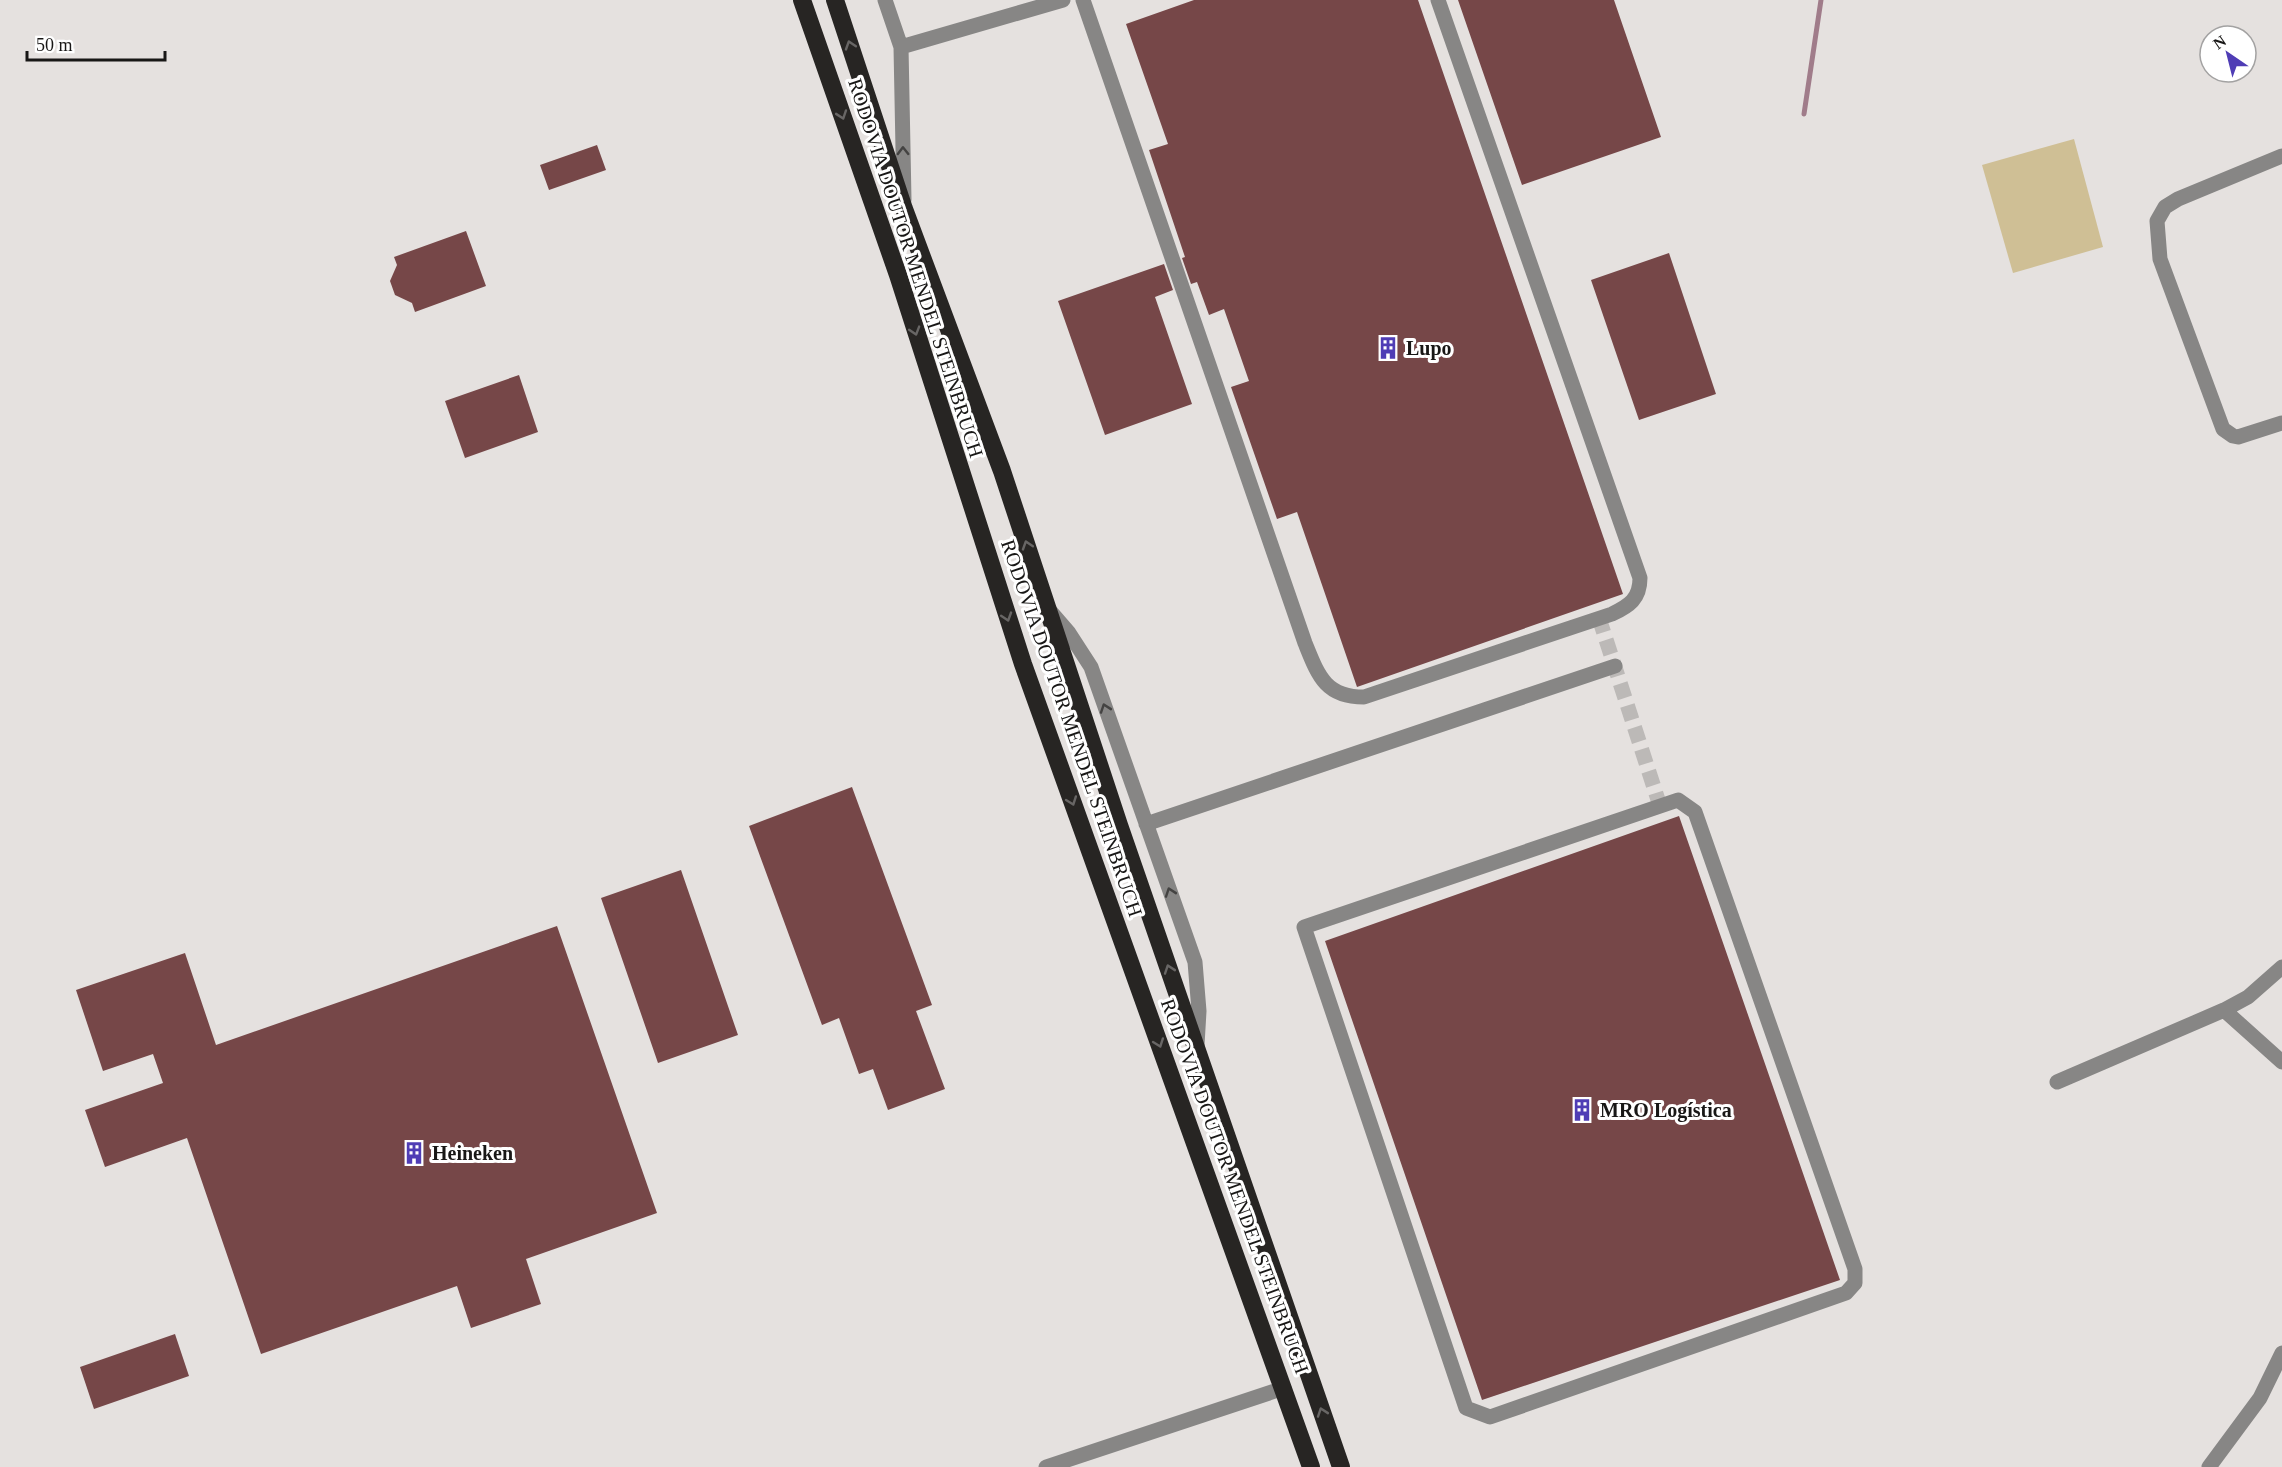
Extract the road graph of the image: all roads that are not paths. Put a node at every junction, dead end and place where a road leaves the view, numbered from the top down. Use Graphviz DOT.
graph roads {
  1 [pos="802,0"];
  2 [pos="835,0"];
  3 [pos="885,0"];
  4 [pos="1063,0"];
  5 [pos="1083,0"];
  6 [pos="1438,0"];
  7 [pos="901,47"];
  8 [pos="2282,156"];
  9 [pos="904,209"];
  10 [pos="2282,423"];
  11 [pos="1048,608"];
  12 [pos="1614,666"];
  13 [pos="1146,824"];
  14 [pos="1304,927"];
  15 [pos="2282,967"];
  16 [pos="2224,1010"];
  17 [pos="1197,1051"];
  18 [pos="2282,1062"];
  19 [pos="2057,1082"];
  20 [pos="2282,1353"];
  21 [pos="1284,1388"];
  22 [pos="1046,1467"];
  23 [pos="1311,1467"];
  24 [pos="1341,1467"];
  25 [pos="2209,1467"];
  1 -- 21 [label="highway, RODOVIA DOUTOR MENDEL STEINBRUCH, one-way"];
  9 -- 2 [label="highway, RODOVIA DOUTOR MENDEL STEINBRUCH, one-way"];
  3 -- 7 [label="street"];
  4 -- 7 [label="street"];
  5 -- 6 [label="street"];
  9 -- 7 [label="street, one-way"];
  8 -- 10 [label="street"];
  11 -- 9 [label="highway, RODOVIA DOUTOR MENDEL STEINBRUCH, one-way"];
  13 -- 11 [label="street, one-way"];
  17 -- 11 [label="highway, RODOVIA DOUTOR MENDEL STEINBRUCH, one-way"];
  12 -- 13 [label="street"];
  17 -- 13 [label="street, one-way"];
  14 -- 14 [label="street"];
  15 -- 16 [label="street"];
  16 -- 18 [label="street"];
  16 -- 19 [label="street"];
  24 -- 17 [label="highway, RODOVIA DOUTOR MENDEL STEINBRUCH, one-way"];
  20 -- 25 [label="street"];
  21 -- 22 [label="street"];
  21 -- 23 [label="highway, RODOVIA DOUTOR MENDEL STEINBRUCH"];
}
